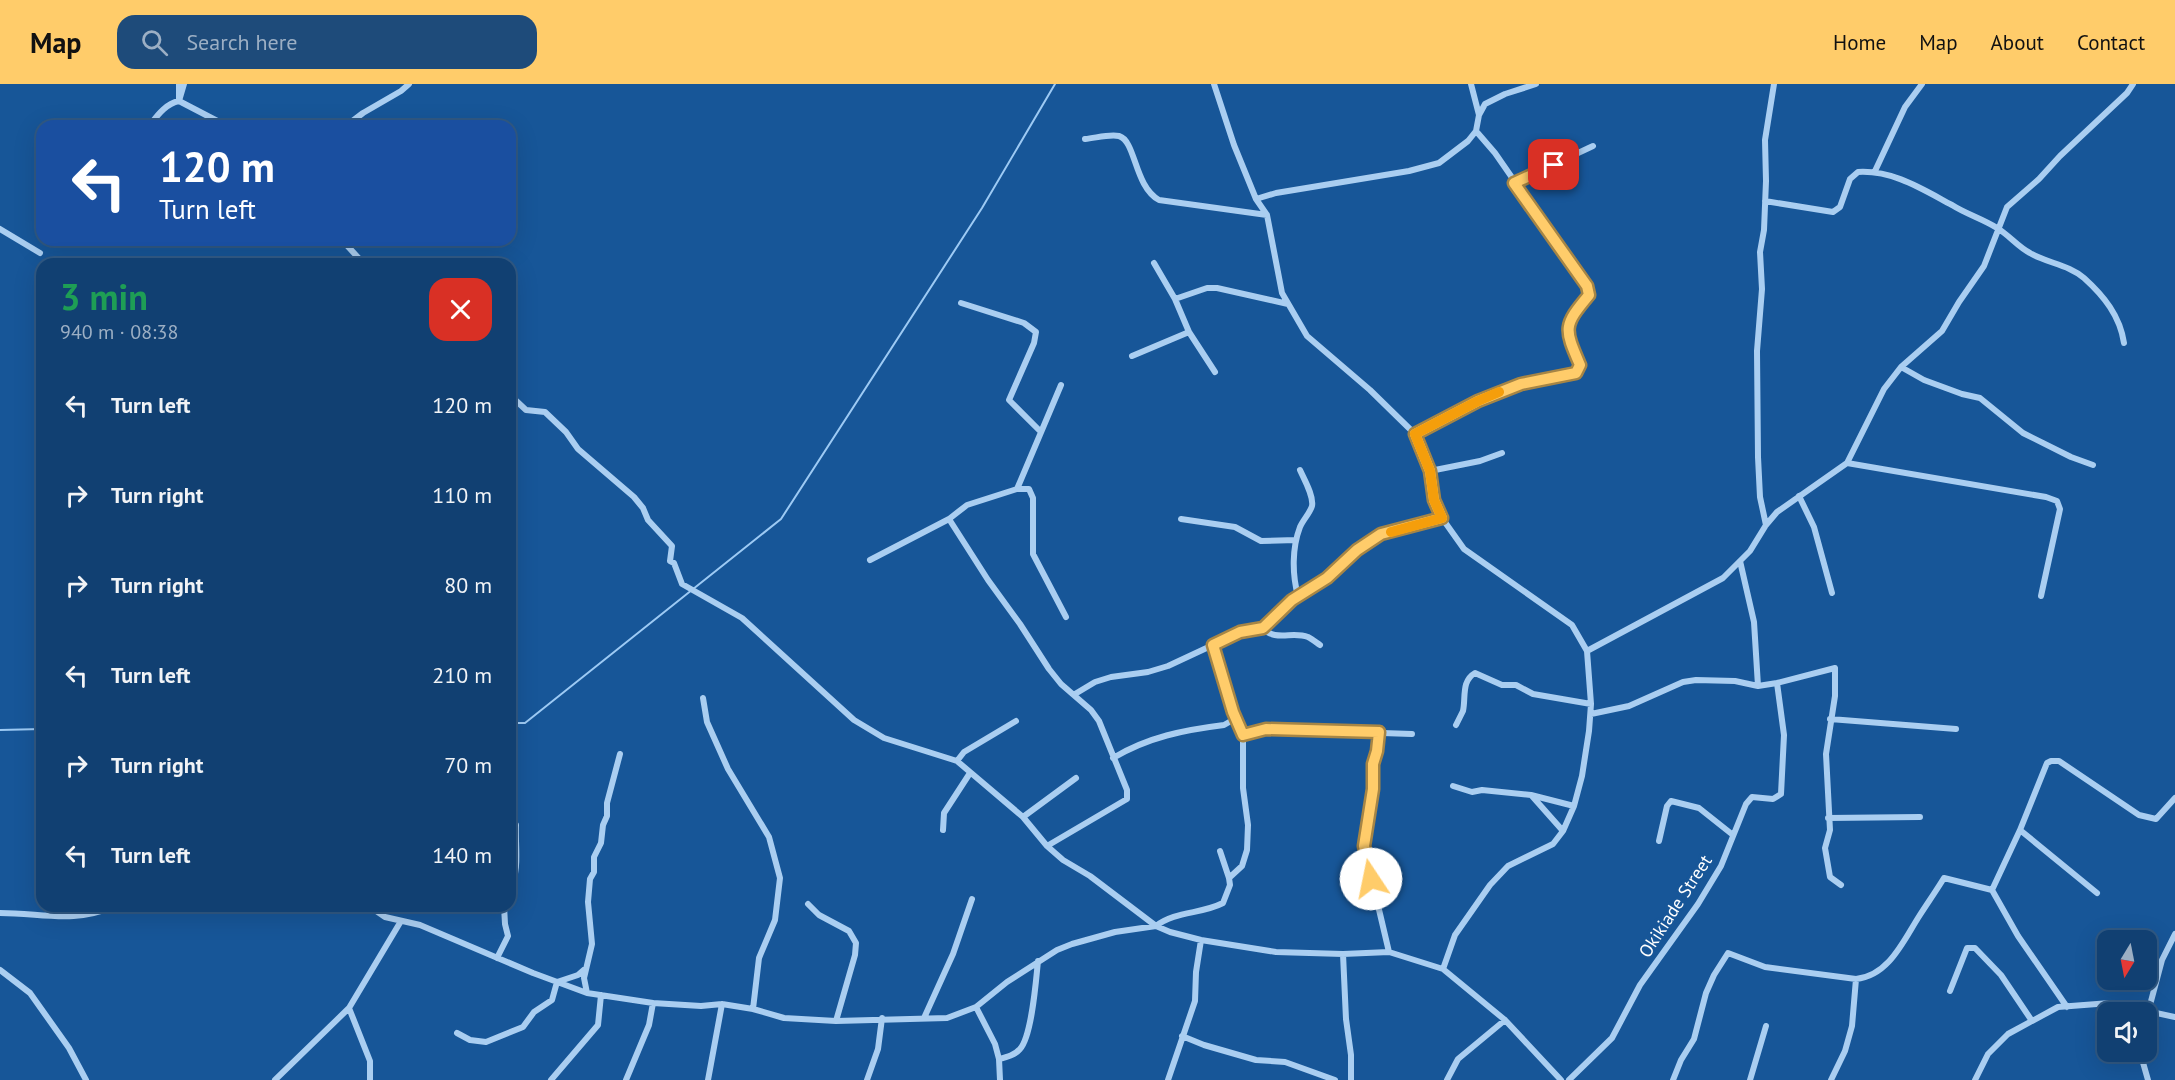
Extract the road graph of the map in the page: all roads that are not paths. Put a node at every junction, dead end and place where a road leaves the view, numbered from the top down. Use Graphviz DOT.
graph roads {
  1 [pos="179,84"];
  2 [pos="184,84"];
  3 [pos="409,84"];
  4 [pos="1214,84"];
  5 [pos="1471,84"];
  6 [pos="1536,84"];
  7 [pos="1774,84"];
  8 [pos="1922,84"];
  9 [pos="2133,84"];
  10 [pos="179,101"];
  11 [pos="1479,115"];
  12 [pos="154,120"];
  13 [pos="215,120"];
  14 [pos="353,120"];
  15 [pos="1476,131"];
  16 [pos="1085,139"];
  17 [pos="1593,146"];
  18 [pos="1875,171"];
  19 [pos="1514,183"];
  20 [pos="1256,199"];
  21 [pos="1765,201"];
  22 [pos="1267,215"];
  23 [pos="0,229"];
  24 [pos="1998,229"];
  25 [pos="348,246"];
  26 [pos="40,253"];
  27 [pos="358,258"];
  28 [pos="1154,263"];
  29 [pos="1174,299"];
  30 [pos="961,303"];
  31 [pos="1288,304"];
  32 [pos="1189,332"];
  33 [pos="2124,343"];
  34 [pos="1132,356"];
  35 [pos="1900,367"];
  36 [pos="1215,372"];
  37 [pos="1061,385"];
  38 [pos="516,401"];
  39 [pos="1041,432"];
  40 [pos="1415,434"];
  41 [pos="1502,453"];
  42 [pos="1847,462"];
  43 [pos="2093,465"];
  44 [pos="1300,470"];
  45 [pos="1430,471"];
  46 [pos="1017,489"];
  47 [pos="1798,496"];
  48 [pos="1442,518"];
  49 [pos="949,519"];
  50 [pos="1181,519"];
  51 [pos="1766,525"];
  52 [pos="1296,540"];
  53 [pos="870,560"];
  54 [pos="1740,561"];
  55 [pos="1832,593"];
  56 [pos="1298,596"];
  57 [pos="2041,596"];
  58 [pos="1066,617"];
  59 [pos="1263,628"];
  60 [pos="1213,645"];
  61 [pos="1320,645"];
  62 [pos="1587,651"];
  63 [pos="1777,683"];
  64 [pos="1758,686"];
  65 [pos="1075,694"];
  66 [pos="703,698"];
  67 [pos="1591,704"];
  68 [pos="1233,712"];
  69 [pos="1591,714"];
  70 [pos="1830,719"];
  71 [pos="1016,721"];
  72 [pos="1456,725"];
  73 [pos="1956,729"];
  74 [pos="1379,732"];
  75 [pos="1412,734"];
  76 [pos="1243,735"];
  77 [pos="620,754"];
  78 [pos="1113,758"];
  79 [pos="957,761"];
  80 [pos="970,773"];
  81 [pos="1076,778"];
  82 [pos="1453,786"];
  83 [pos="1531,795"];
  84 [pos="2175,798"];
  85 [pos="1574,806"];
  86 [pos="1023,817"];
  87 [pos="1828,818"];
  88 [pos="1920,818"];
  89 [pos="942,830"];
  90 [pos="2020,830"];
  91 [pos="1563,831"];
  92 [pos="1733,835"];
  93 [pos="1659,841"];
  94 [pos="1047,846"];
  95 [pos="516,850"];
  96 [pos="1220,851"];
  97 [pos="516,874"];
  98 [pos="1229,878"];
  99 [pos="1841,885"];
  100 [pos="1992,890"];
  101 [pos="2097,893"];
  102 [pos="972,899"];
  103 [pos="808,904"];
  104 [pos="101,912"];
  105 [pos="378,912"];
  106 [pos="504,912"];
  107 [pos="0,913"];
  108 [pos="401,921"];
  109 [pos="1156,926"];
  110 [pos="2174,937"];
  111 [pos="1201,940"];
  112 [pos="1389,952"];
  113 [pos="1343,954"];
  114 [pos="497,958"];
  115 [pos="1038,961"];
  116 [pos="586,968"];
  117 [pos="1443,969"];
  118 [pos="0,970"];
  119 [pos="1856,979"];
  120 [pos="557,982"];
  121 [pos="1950,991"];
  122 [pos="587,993"];
  123 [pos="602,995"];
  124 [pos="2152,1002"];
  125 [pos="653,1003"];
  126 [pos="722,1004"];
  127 [pos="2097,1005"];
  128 [pos="976,1007"];
  129 [pos="2067,1007"];
  130 [pos="349,1008"];
  131 [pos="753,1009"];
  132 [pos="2157,1014"];
  133 [pos="2175,1017"];
  134 [pos="882,1018"];
  135 [pos="924,1018"];
  136 [pos="1505,1020"];
  137 [pos="836,1021"];
  138 [pos="2032,1022"];
  139 [pos="1766,1026"];
  140 [pos="457,1034"];
  141 [pos="1182,1036"];
  142 [pos="999,1059"];
  143 [pos="2143,1062"];
  144 [pos="86,1080"];
  145 [pos="275,1080"];
  146 [pos="370,1080"];
  147 [pos="551,1080"];
  148 [pos="626,1080"];
  149 [pos="708,1080"];
  150 [pos="867,1080"];
  151 [pos="1000,1080"];
  152 [pos="1168,1080"];
  153 [pos="1335,1080"];
  154 [pos="1351,1080"];
  155 [pos="1447,1080"];
  156 [pos="1561,1080"];
  157 [pos="1569,1080"];
  158 [pos="1673,1080"];
  159 [pos="1750,1080"];
  160 [pos="1831,1080"];
  161 [pos="1975,1080"];
  162 [pos="2148,1080"];
  1 -- 10 [label="street"];
  2 -- 10 [label="street"];
  3 -- 14 [label="street"];
  4 -- 20 [label="street"];
  5 -- 11 [label="street"];
  6 -- 11 [label="street"];
  7 -- 21 [label="street"];
  8 -- 18 [label="street"];
  9 -- 24 [label="street"];
  10 -- 12 [label="street"];
  10 -- 13 [label="street"];
  11 -- 15 [label="street"];
  15 -- 19 [label="street"];
  15 -- 20 [label="street"];
  16 -- 22 [label="street"];
  17 -- 19 [label="street"];
  18 -- 21 [label="street"];
  18 -- 24 [label="street"];
  19 -- 40 [label="street"];
  20 -- 22 [label="street"];
  21 -- 51 [label="street"];
  22 -- 31 [label="street"];
  23 -- 26 [label="street"];
  24 -- 33 [label="street"];
  24 -- 35 [label="street"];
  25 -- 27 [label="street"];
  28 -- 29 [label="street"];
  29 -- 31 [label="street"];
  29 -- 32 [label="street"];
  30 -- 39 [label="street"];
  31 -- 40 [label="street"];
  32 -- 34 [label="street"];
  32 -- 36 [label="street"];
  35 -- 42 [label="street"];
  35 -- 43 [label="street"];
  37 -- 39 [label="street"];
  38 -- 79 [label="street"];
  39 -- 46 [label="street"];
  40 -- 45 [label="street"];
  41 -- 45 [label="street"];
  42 -- 47 [label="street"];
  42 -- 57 [label="street"];
  44 -- 52 [label="street"];
  45 -- 48 [label="street"];
  46 -- 49 [label="street"];
  46 -- 58 [label="street"];
  47 -- 51 [label="street"];
  47 -- 55 [label="street"];
  48 -- 56 [label="street"];
  48 -- 62 [label="street"];
  49 -- 53 [label="street"];
  49 -- 65 [label="street"];
  50 -- 52 [label="street"];
  51 -- 54 [label="street"];
  52 -- 56 [label="street"];
  54 -- 62 [label="street"];
  54 -- 64 [label="street"];
  56 -- 59 [label="street"];
  59 -- 60 [label="street"];
  59 -- 61 [label="street"];
  60 -- 65 [label="street"];
  60 -- 68 [label="street"];
  62 -- 67 [label="street"];
  63 -- 64 [label="street"];
  63 -- 70 [label="street"];
  63 -- 92 [label="street, Okikiade Street"];
  64 -- 69 [label="street"];
  65 -- 78 [label="street"];
  66 -- 131 [label="street"];
  67 -- 69 [label="street"];
  67 -- 72 [label="street"];
  68 -- 76 [label="street"];
  68 -- 78 [label="street"];
  69 -- 85 [label="street"];
  70 -- 73 [label="street"];
  70 -- 87 [label="street"];
  71 -- 79 [label="street"];
  74 -- 75 [label="street"];
  74 -- 76 [label="street"];
  74 -- 112 [label="street"];
  76 -- 98 [label="street"];
  77 -- 116 [label="street"];
  78 -- 94 [label="street"];
  79 -- 80 [label="street"];
  80 -- 86 [label="street"];
  80 -- 89 [label="street"];
  81 -- 86 [label="street"];
  82 -- 83 [label="street"];
  83 -- 85 [label="street"];
  83 -- 91 [label="street"];
  84 -- 90 [label="street"];
  85 -- 91 [label="street"];
  86 -- 94 [label="street"];
  87 -- 88 [label="street"];
  87 -- 99 [label="street"];
  90 -- 100 [label="street"];
  90 -- 101 [label="street"];
  91 -- 117 [label="street"];
  92 -- 93 [label="street"];
  92 -- 157 [label="street, Okikiade Street"];
  94 -- 109 [label="street"];
  95 -- 97 [label="street"];
  96 -- 98 [label="street"];
  98 -- 109 [label="street"];
  100 -- 119 [label="street"];
  100 -- 129 [label="street"];
  102 -- 135 [label="street"];
  103 -- 137 [label="street"];
  104 -- 107 [label="street"];
  105 -- 108 [label="street"];
  106 -- 114 [label="street"];
  108 -- 114 [label="street"];
  108 -- 130 [label="street"];
  109 -- 111 [label="street"];
  109 -- 115 [label="street"];
  110 -- 124 [label="street"];
  111 -- 113 [label="street"];
  111 -- 141 [label="street"];
  112 -- 113 [label="street"];
  112 -- 117 [label="street"];
  113 -- 154 [label="street"];
  114 -- 120 [label="street"];
  115 -- 128 [label="street"];
  115 -- 142 [label="street"];
  116 -- 120 [label="street"];
  116 -- 122 [label="street"];
  117 -- 136 [label="street"];
  118 -- 144 [label="street"];
  119 -- 158 [label="street"];
  119 -- 160 [label="street"];
  120 -- 122 [label="street"];
  120 -- 140 [label="street"];
  121 -- 138 [label="street"];
  122 -- 123 [label="street"];
  123 -- 125 [label="street"];
  123 -- 147 [label="street"];
  125 -- 126 [label="street"];
  125 -- 148 [label="street"];
  126 -- 131 [label="street"];
  126 -- 149 [label="street"];
  127 -- 129 [label="street"];
  128 -- 135 [label="street"];
  128 -- 142 [label="street"];
  129 -- 138 [label="street"];
  130 -- 145 [label="street"];
  130 -- 146 [label="street"];
  131 -- 137 [label="street"];
  132 -- 133 [label="street"];
  134 -- 135 [label="street"];
  134 -- 137 [label="street"];
  134 -- 150 [label="street"];
  136 -- 155 [label="street"];
  136 -- 156 [label="street"];
  138 -- 161 [label="street"];
  139 -- 159 [label="street"];
  141 -- 152 [label="street"];
  141 -- 153 [label="street"];
  142 -- 151 [label="street"];
  143 -- 162 [label="street"];
}
